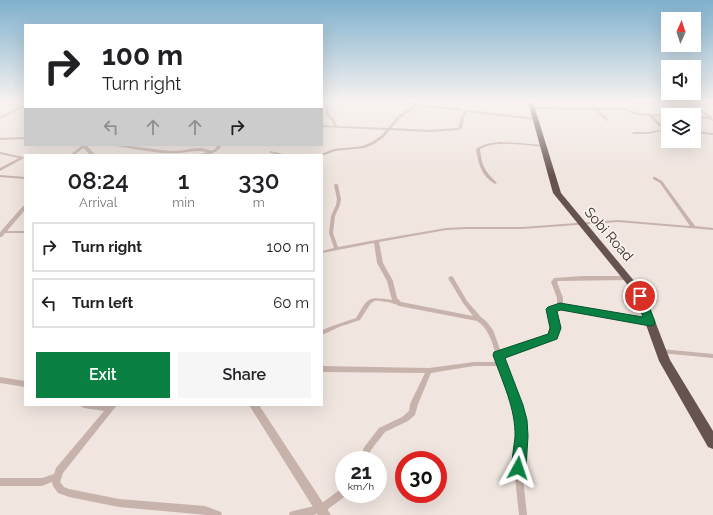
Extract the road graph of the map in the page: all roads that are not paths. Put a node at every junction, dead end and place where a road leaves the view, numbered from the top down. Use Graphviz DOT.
graph roads {
  1 [pos="336,126"];
  2 [pos="390,126"];
  3 [pos="460,126"];
  4 [pos="537,126"];
  5 [pos="388,129"];
  6 [pos="661,130"];
  7 [pos="634,133"];
  8 [pos="701,133"];
  9 [pos="713,134"];
  10 [pos="24,138"];
  11 [pos="0,140"];
  12 [pos="84,146"];
  13 [pos="123,146"];
  14 [pos="217,146"];
  15 [pos="543,146"];
  16 [pos="212,152"];
  17 [pos="271,152"];
  18 [pos="0,153"];
  19 [pos="73,154"];
  20 [pos="92,154"];
  21 [pos="205,154"];
  22 [pos="280,154"];
  23 [pos="323,155"];
  24 [pos="0,170"];
  25 [pos="0,176"];
  26 [pos="24,178"];
  27 [pos="654,178"];
  28 [pos="495,183"];
  29 [pos="336,185"];
  30 [pos="24,208"];
  31 [pos="581,223"];
  32 [pos="694,228"];
  33 [pos="713,229"];
  34 [pos="2,232"];
  35 [pos="24,232"];
  36 [pos="376,241"];
  37 [pos="336,248"];
  38 [pos="323,252"];
  39 [pos="451,278"];
  40 [pos="629,278"];
  41 [pos="396,302"];
  42 [pos="560,306"];
  43 [pos="479,319"];
  44 [pos="650,322"];
  45 [pos="323,333"];
  46 [pos="660,351"];
  47 [pos="498,355"];
  48 [pos="713,356"];
  49 [pos="501,364"];
  50 [pos="323,369"];
  51 [pos="429,371"];
  52 [pos="0,380"];
  53 [pos="24,384"];
  54 [pos="98,406"];
  55 [pos="255,406"];
  56 [pos="111,407"];
  57 [pos="713,443"];
  58 [pos="366,451"];
  59 [pos="56,477"];
  60 [pos="0,482"];
  61 [pos="335,501"];
  62 [pos="323,512"];
  63 [pos="218,515"];
  64 [pos="293,515"];
  65 [pos="523,515"];
  1 -- 5 [label="street"];
  2 -- 5 [label="street"];
  3 -- 5 [label="street"];
  4 -- 15 [label="highway, Sobi Road"];
  5 -- 23 [label="street"];
  6 -- 7 [label="street"];
  8 -- 9 [label="street"];
  10 -- 11 [label="street"];
  12 -- 19 [label="street"];
  12 -- 20 [label="street"];
  13 -- 16 [label="street"];
  14 -- 16 [label="street"];
  15 -- 28 [label="street"];
  15 -- 31 [label="highway, Sobi Road"];
  16 -- 21 [label="street"];
  17 -- 22 [label="street"];
  18 -- 24 [label="street"];
  25 -- 26 [label="street"];
  27 -- 32 [label="street"];
  29 -- 37 [label="street"];
  30 -- 34 [label="street"];
  31 -- 32 [label="street"];
  31 -- 36 [label="street"];
  31 -- 40 [label="highway, Sobi Road"];
  32 -- 33 [label="street"];
  34 -- 35 [label="street"];
  36 -- 37 [label="street"];
  36 -- 41 [label="street"];
  37 -- 38 [label="street"];
  39 -- 43 [label="street"];
  40 -- 42 [label="street"];
  40 -- 44 [label="highway, Sobi Road"];
  41 -- 43 [label="street"];
  41 -- 45 [label="street"];
  42 -- 44 [label="street"];
  42 -- 47 [label="street"];
  43 -- 47 [label="street"];
  44 -- 46 [label="highway, Sobi Road"];
  46 -- 48 [label="street"];
  46 -- 57 [label="highway, Sobi Road"];
  47 -- 49 [label="street"];
  49 -- 51 [label="street"];
  49 -- 65 [label="street"];
  50 -- 51 [label="street"];
  51 -- 58 [label="street"];
  52 -- 53 [label="street"];
  54 -- 56 [label="street"];
  55 -- 62 [label="street"];
  56 -- 59 [label="street"];
  59 -- 60 [label="street"];
  59 -- 63 [label="street"];
  61 -- 62 [label="street"];
  62 -- 64 [label="street"];
}
